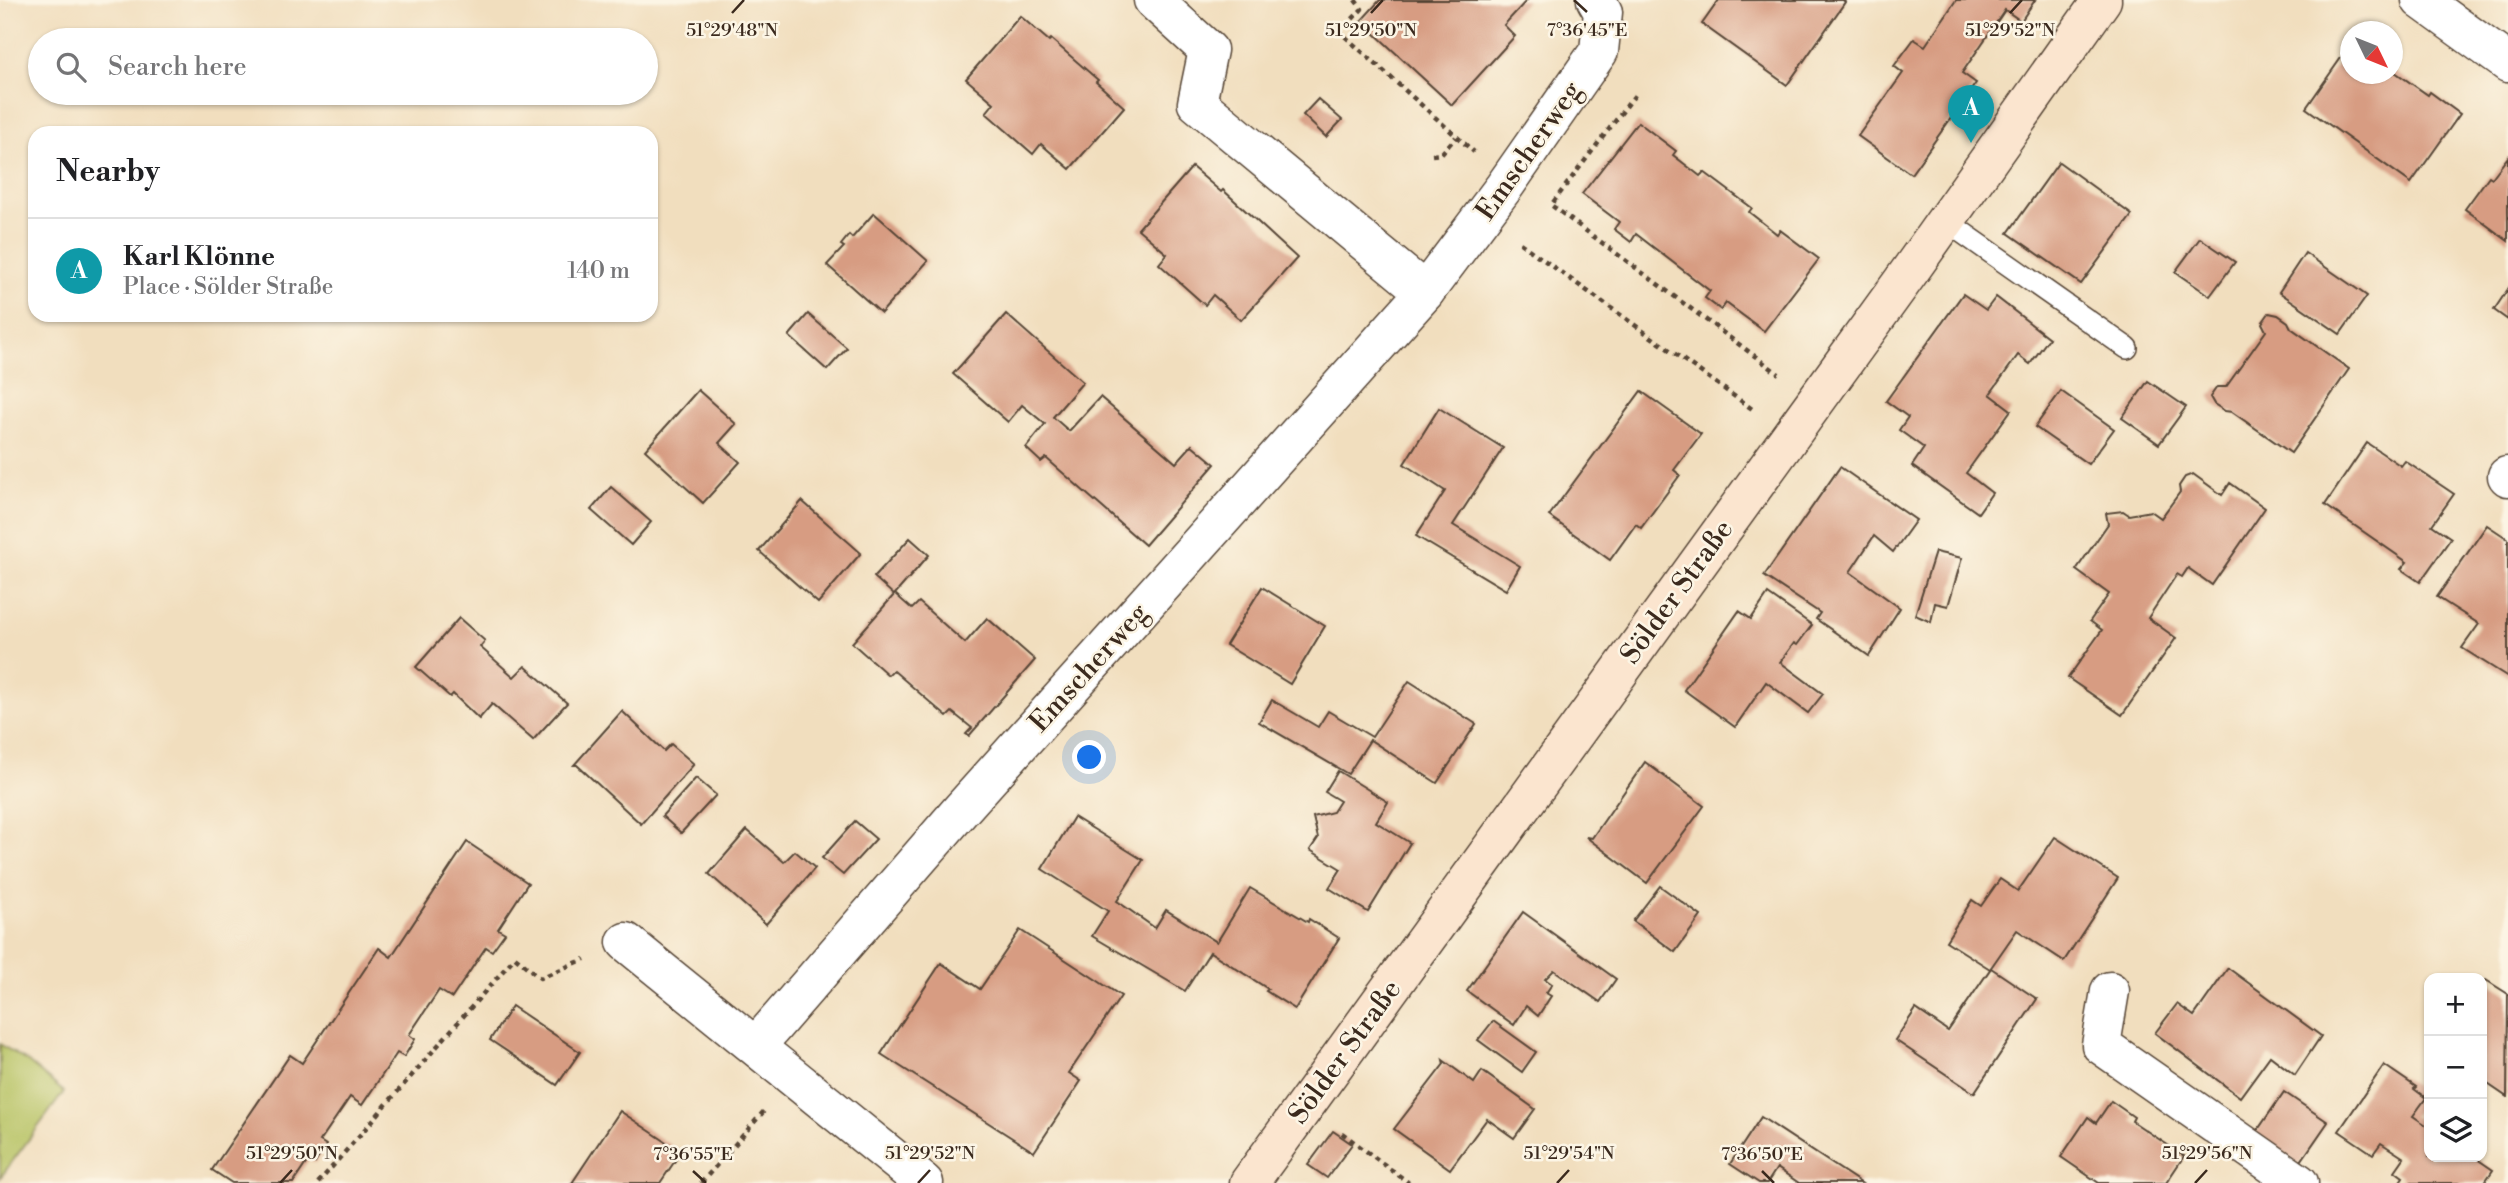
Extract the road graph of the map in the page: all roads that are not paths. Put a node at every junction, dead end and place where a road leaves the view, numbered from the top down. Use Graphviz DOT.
graph roads {
  1 [pos="1153,0"];
  2 [pos="1596,0"];
  3 [pos="2102,0"];
  4 [pos="2421,0"];
  5 [pos="2508,64"];
  6 [pos="1946,221"];
  7 [pos="1424,292"];
  8 [pos="2127,348"];
  9 [pos="626,942"];
  10 [pos="2110,991"];
  11 [pos="756,1046"];
  12 [pos="924,1183"];
  13 [pos="1250,1183"];
  14 [pos="2299,1183"];
  1 -- 7 [label="street"];
  2 -- 7 [label="street, Emscherweg"];
  3 -- 6 [label="street, Sölder Straße"];
  4 -- 5 [label="street"];
  6 -- 8 [label="lane"];
  6 -- 13 [label="street, Sölder Straße"];
  7 -- 11 [label="street, Emscherweg"];
  9 -- 11 [label="street"];
  10 -- 14 [label="street"];
  11 -- 12 [label="street"];
}
